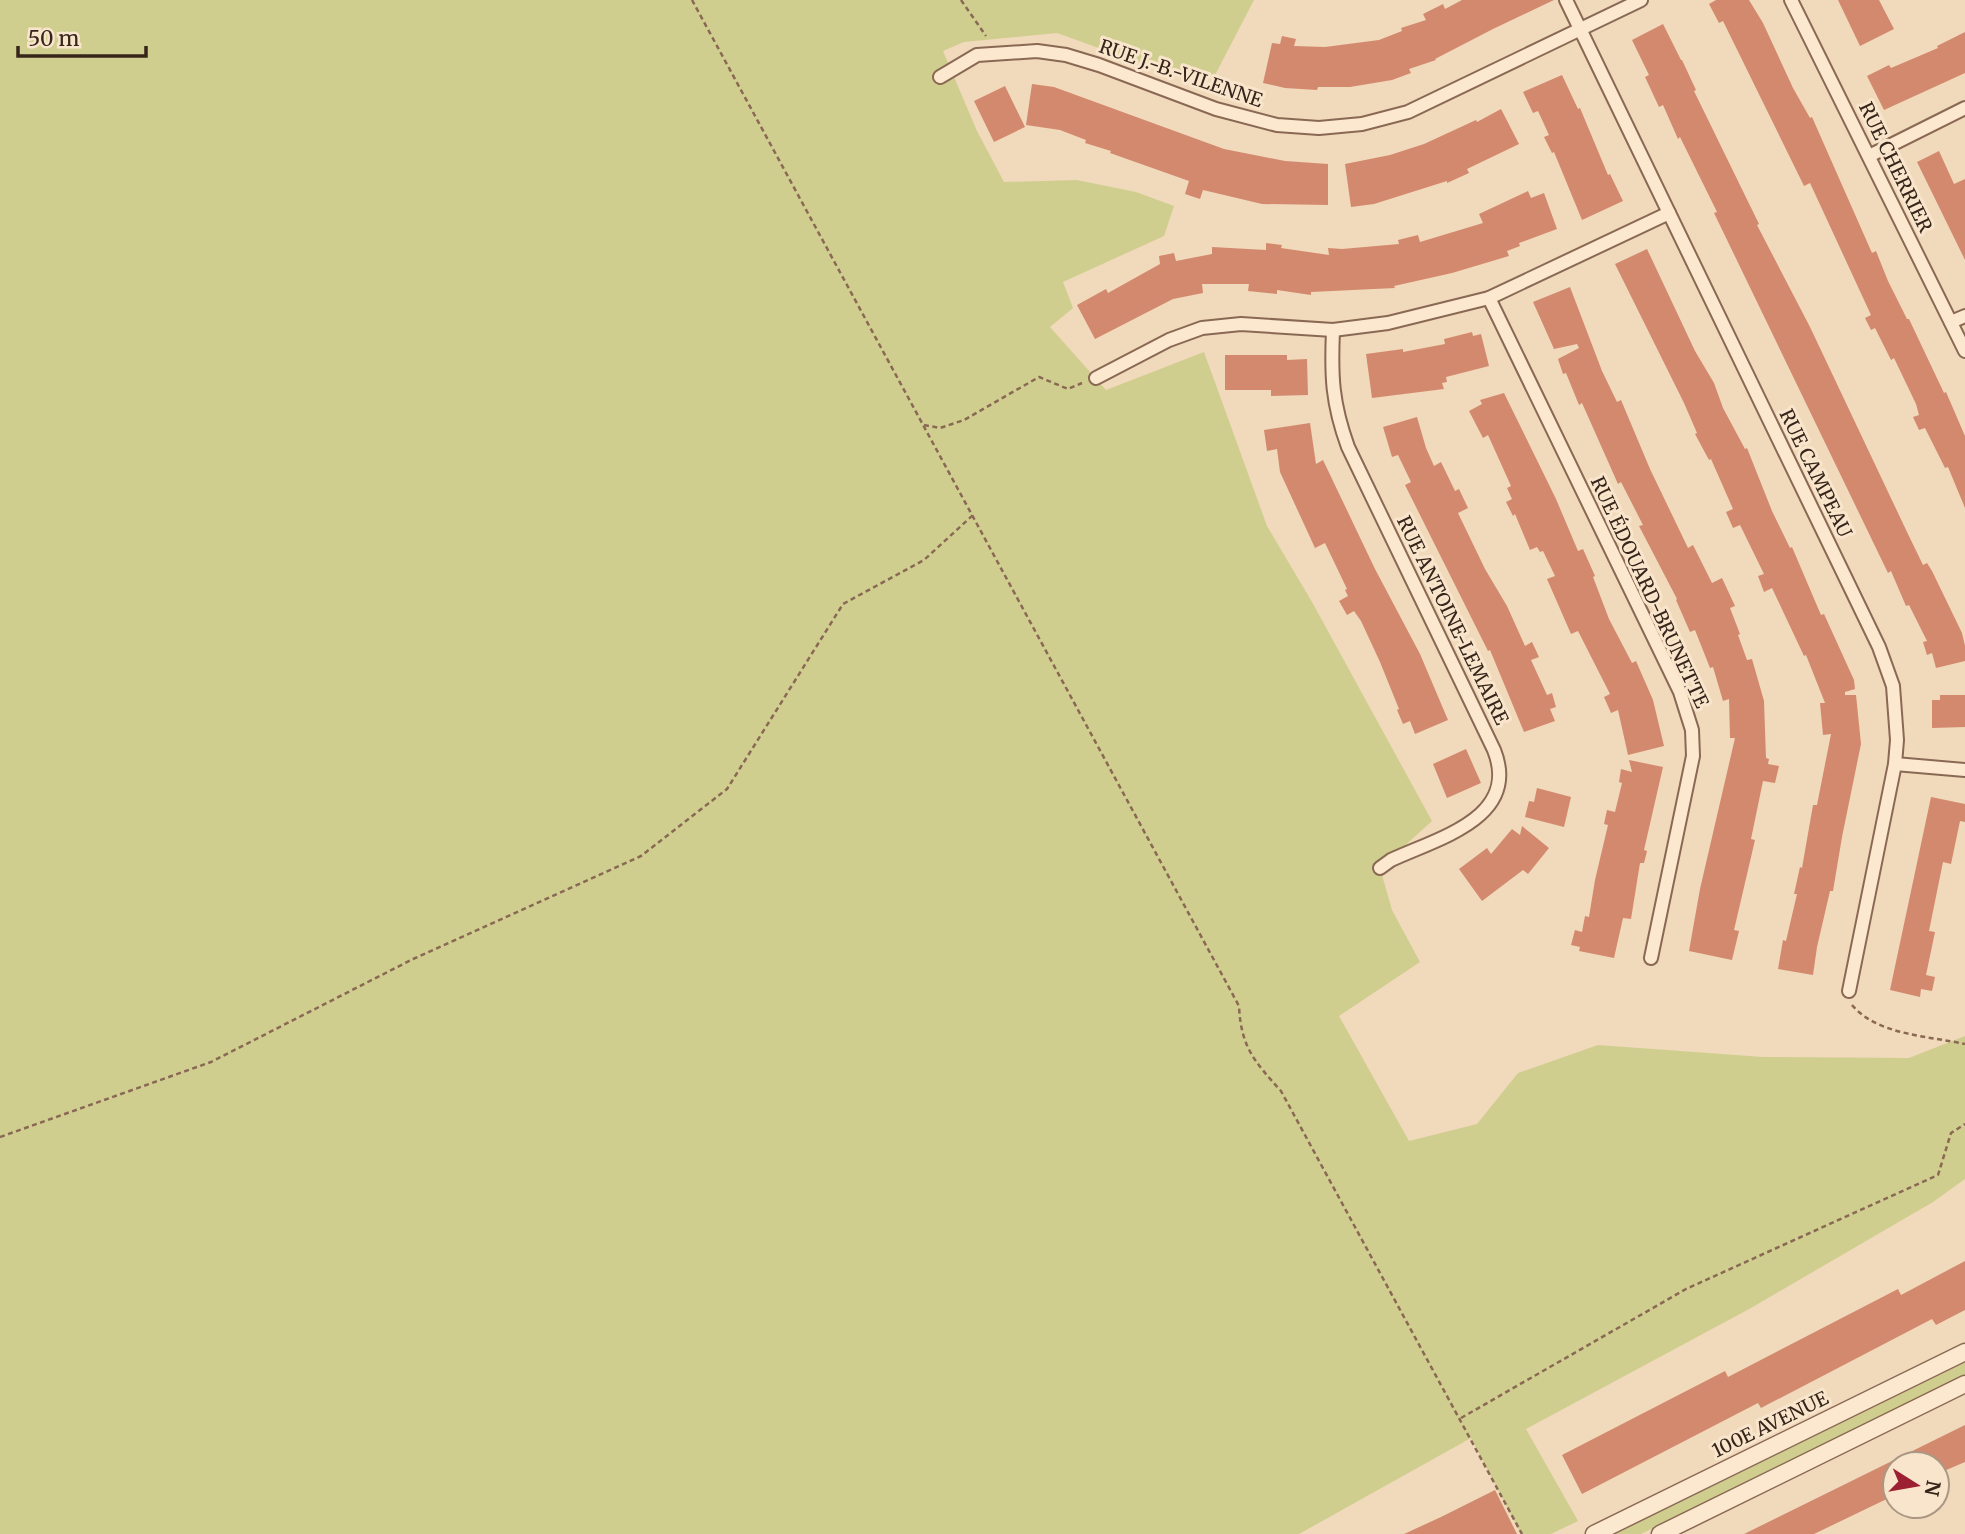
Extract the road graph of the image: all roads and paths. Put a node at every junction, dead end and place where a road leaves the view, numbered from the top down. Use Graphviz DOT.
graph roads {
  1 [pos="692,0"];
  2 [pos="961,0"];
  3 [pos="1566,0"];
  4 [pos="1641,0"];
  5 [pos="1791,0"];
  6 [pos="1582,30"];
  7 [pos="986,36"];
  8 [pos="940,77"];
  9 [pos="1965,108"];
  10 [pos="1869,156"];
  11 [pos="1669,214"];
  12 [pos="1489,298"];
  13 [pos="1965,316"];
  14 [pos="1951,322"];
  15 [pos="1333,330"];
  16 [pos="1965,351"];
  17 [pos="1096,378"];
  18 [pos="924,425"];
  19 [pos="973,515"];
  20 [pos="1895,764"];
  21 [pos="1965,770"];
  22 [pos="1380,868"];
  23 [pos="1651,958"];
  24 [pos="1849,991"];
  25 [pos="1965,1044"];
  26 [pos="1965,1124"];
  27 [pos="0,1136"];
  28 [pos="1965,1352"];
  29 [pos="1965,1384"];
  30 [pos="1461,1418"];
  31 [pos="1522,1534"];
  32 [pos="1594,1534"];
  33 [pos="1660,1534"];
  1 -- 18 [label="path"];
  2 -- 7 [label="path"];
  3 -- 6 [label="street, RUE CAMPEAU"];
  4 -- 6 [label="street, RUE J.-B.-VILENNE"];
  5 -- 10 [label="street, RUE CHERRIER"];
  6 -- 8 [label="street, RUE J.-B.-VILENNE"];
  6 -- 11 [label="street, RUE CAMPEAU"];
  9 -- 10 [label="street"];
  10 -- 14 [label="street, RUE CHERRIER"];
  11 -- 12 [label="street"];
  11 -- 20 [label="street, RUE CAMPEAU"];
  12 -- 15 [label="street"];
  12 -- 23 [label="street, RUE ÉDOUARD-BRUNETTE"];
  13 -- 14 [label="street"];
  14 -- 16 [label="street, RUE CHERRIER"];
  15 -- 17 [label="street"];
  15 -- 22 [label="street, RUE ANTOINE-LEMAIRE"];
  17 -- 18 [label="path"];
  18 -- 19 [label="path"];
  19 -- 27 [label="path"];
  19 -- 30 [label="path"];
  20 -- 21 [label="street"];
  20 -- 24 [label="street, RUE CAMPEAU"];
  24 -- 25 [label="path"];
  26 -- 30 [label="path"];
  28 -- 32 [label="street, 100E AVENUE"];
  29 -- 33 [label="street"];
  30 -- 31 [label="path"];
}
